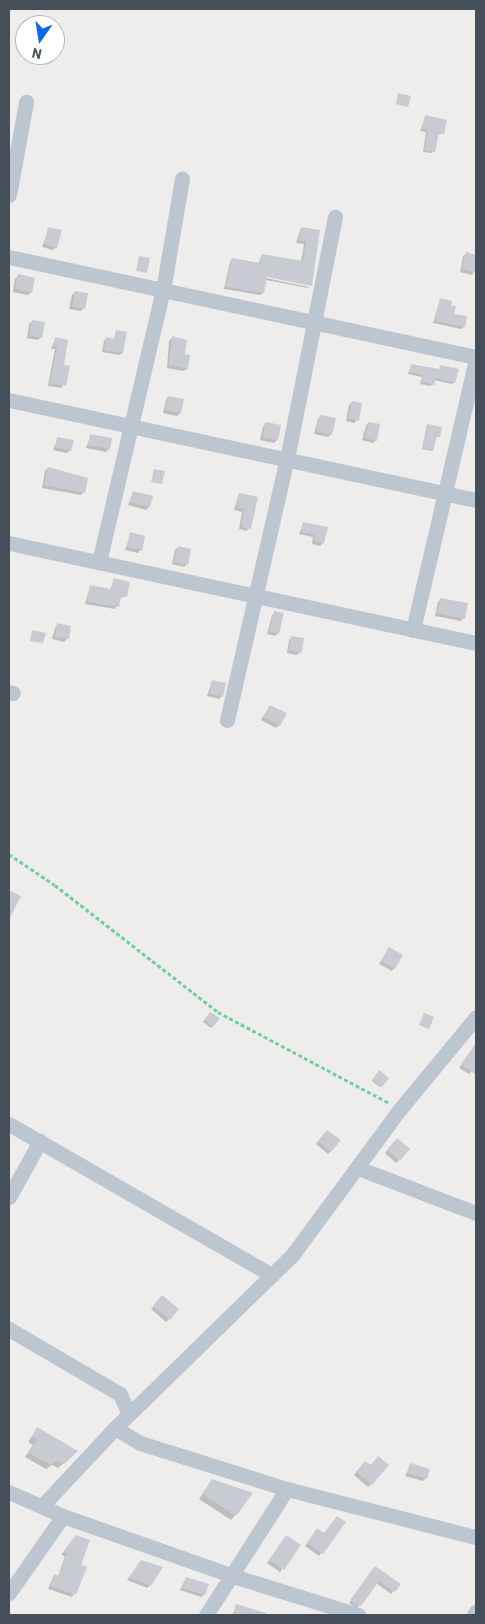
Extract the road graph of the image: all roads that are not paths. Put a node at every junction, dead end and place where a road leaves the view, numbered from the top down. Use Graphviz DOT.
graph roads {
  1 [pos="26,102"];
  2 [pos="182,179"];
  3 [pos="9,195"];
  4 [pos="335,217"];
  5 [pos="9,256"];
  6 [pos="163,290"];
  7 [pos="315,321"];
  8 [pos="476,358"];
  9 [pos="9,400"];
  10 [pos="132,426"];
  11 [pos="287,459"];
  12 [pos="446,493"];
  13 [pos="476,500"];
  14 [pos="9,543"];
  15 [pos="99,562"];
  16 [pos="256,596"];
  17 [pos="413,630"];
  18 [pos="476,643"];
  19 [pos="227,720"];
  20 [pos="476,1017"];
  21 [pos="9,1124"];
  22 [pos="40,1140"];
  23 [pos="358,1168"];
  24 [pos="9,1197"];
  25 [pos="476,1214"];
  26 [pos="272,1275"];
  27 [pos="9,1329"];
  28 [pos="129,1414"];
  29 [pos="115,1428"];
  30 [pos="287,1489"];
  31 [pos="9,1492"];
  32 [pos="42,1506"];
  33 [pos="63,1516"];
  34 [pos="476,1538"];
  35 [pos="233,1576"];
  36 [pos="9,1593"];
  37 [pos="476,1611"];
  38 [pos="206,1615"];
  39 [pos="358,1615"];
  40 [pos="474,1615"];
  1 -- 3 [label="street"];
  2 -- 6 [label="street"];
  4 -- 7 [label="street"];
  5 -- 6 [label="street"];
  6 -- 7 [label="street"];
  6 -- 10 [label="street"];
  7 -- 8 [label="street"];
  7 -- 11 [label="street"];
  8 -- 12 [label="street"];
  9 -- 10 [label="street"];
  10 -- 11 [label="street"];
  10 -- 15 [label="street"];
  11 -- 12 [label="street"];
  11 -- 16 [label="street"];
  12 -- 13 [label="street"];
  12 -- 17 [label="street"];
  14 -- 15 [label="street"];
  15 -- 16 [label="street"];
  16 -- 17 [label="street"];
  16 -- 19 [label="street"];
  17 -- 18 [label="street"];
  20 -- 23 [label="street"];
  21 -- 22 [label="street"];
  22 -- 24 [label="street"];
  22 -- 26 [label="street"];
  23 -- 25 [label="street"];
  23 -- 26 [label="street"];
  26 -- 28 [label="street"];
  27 -- 28 [label="street"];
  28 -- 29 [label="street"];
  29 -- 30 [label="street"];
  29 -- 32 [label="street"];
  30 -- 34 [label="street"];
  30 -- 35 [label="street"];
  31 -- 32 [label="street"];
  32 -- 33 [label="street"];
  33 -- 35 [label="street"];
  33 -- 36 [label="street"];
  35 -- 38 [label="street"];
  35 -- 39 [label="street"];
  37 -- 40 [label="street"];
}
